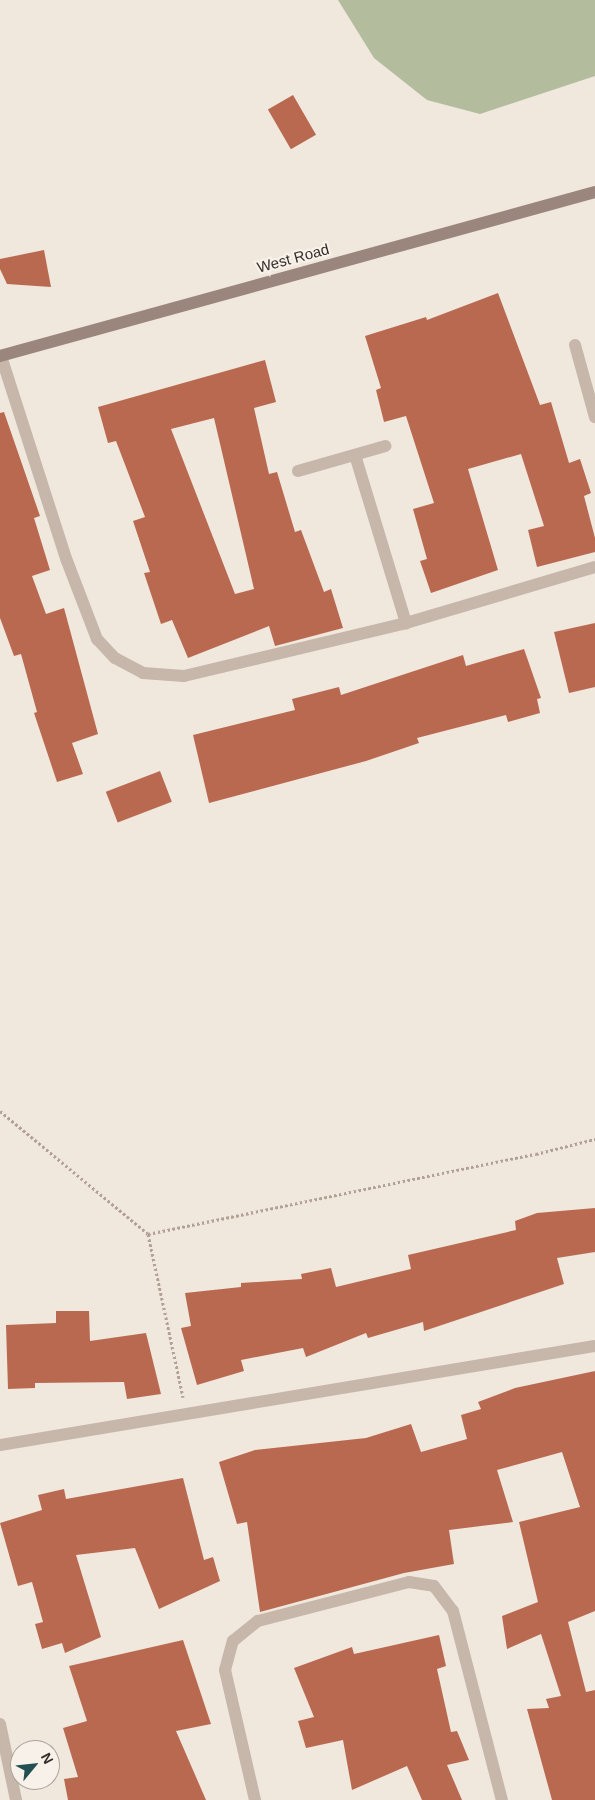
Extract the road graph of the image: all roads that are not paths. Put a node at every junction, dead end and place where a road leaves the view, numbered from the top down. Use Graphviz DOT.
graph roads {
  1 [pos="595,192"];
  2 [pos="575,345"];
  3 [pos="1,356"];
  4 [pos="595,417"];
  5 [pos="385,446"];
  6 [pos="355,455"];
  7 [pos="298,471"];
  8 [pos="595,567"];
  9 [pos="406,623"];
  10 [pos="595,1346"];
  11 [pos="0,1445"];
  12 [pos="0,1724"];
  13 [pos="16,1800"];
  14 [pos="255,1800"];
  15 [pos="502,1800"];
  1 -- 3 [label="street, West Road"];
  2 -- 4 [label="street"];
  3 -- 9 [label="street"];
  5 -- 6 [label="street"];
  6 -- 7 [label="street"];
  6 -- 9 [label="street"];
  8 -- 9 [label="street"];
  10 -- 11 [label="street"];
  12 -- 13 [label="street"];
  14 -- 15 [label="street"];
}
